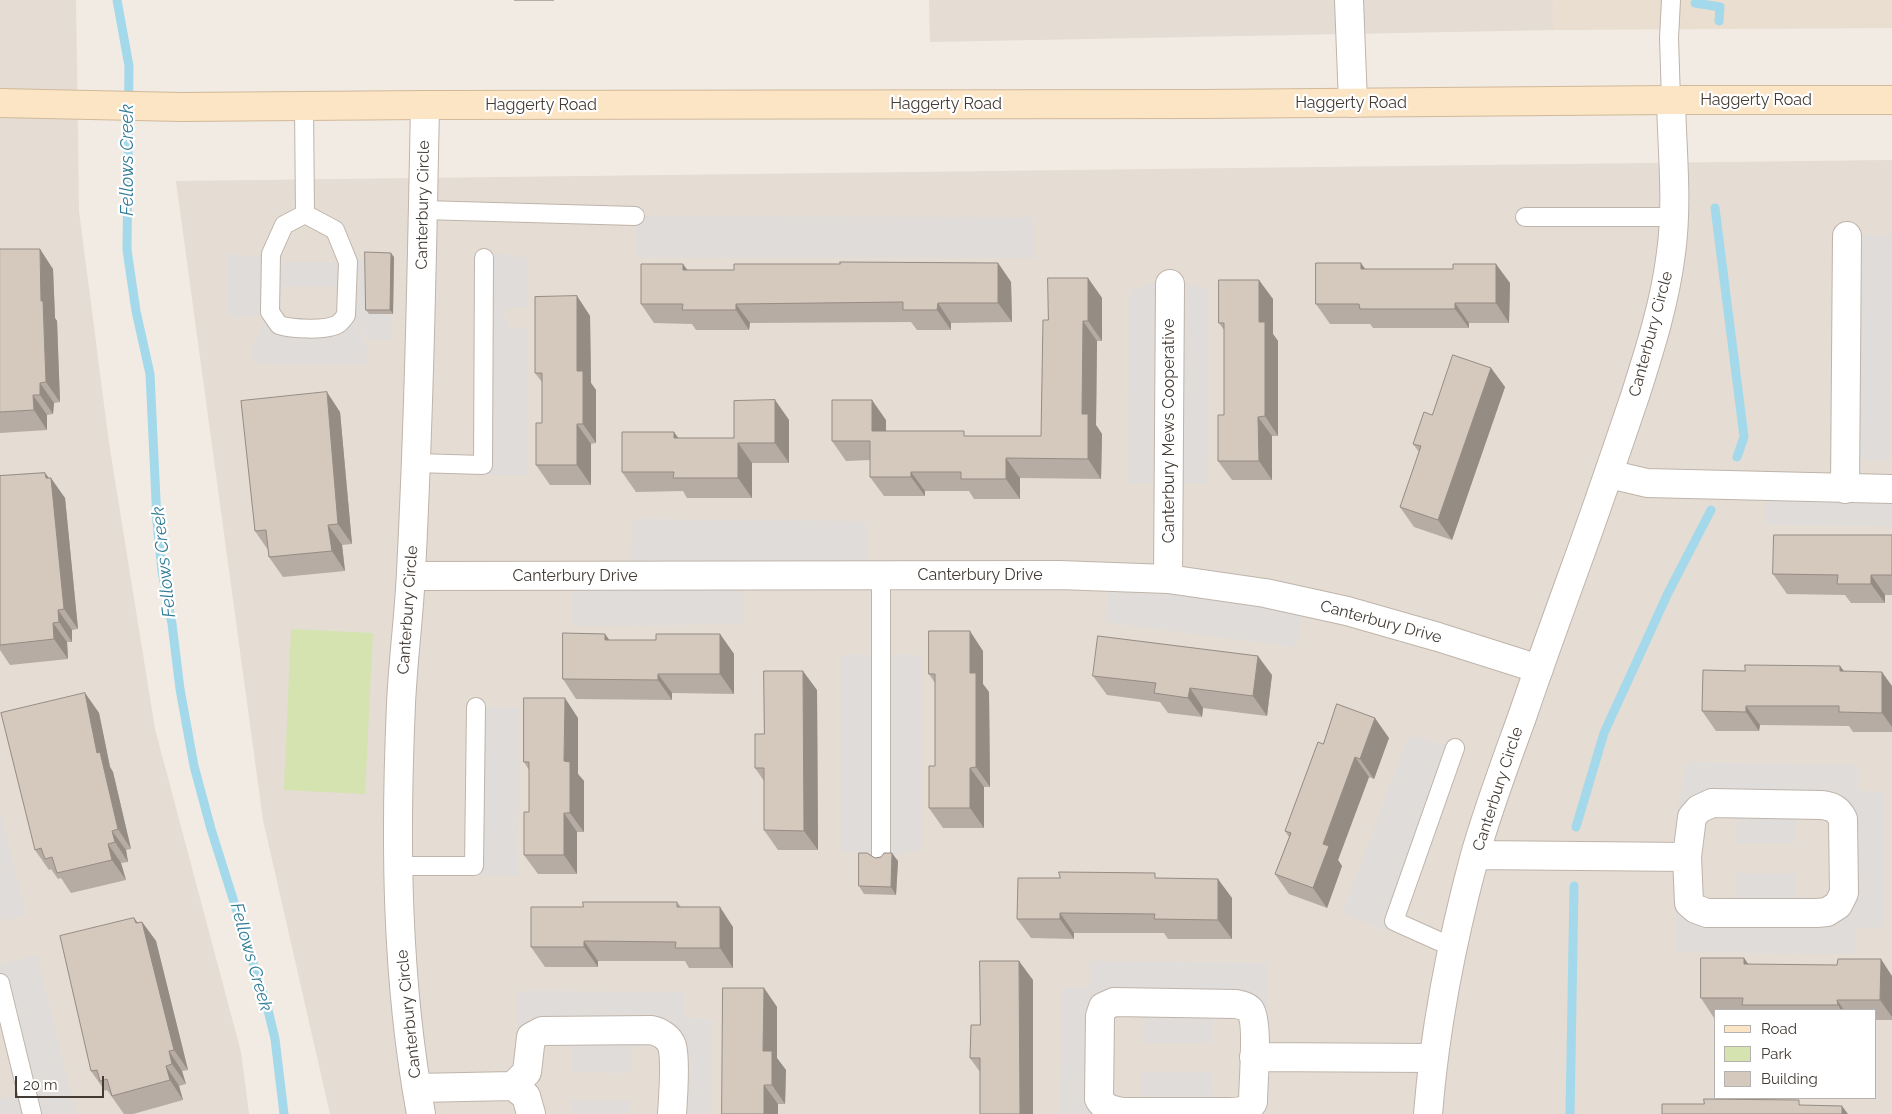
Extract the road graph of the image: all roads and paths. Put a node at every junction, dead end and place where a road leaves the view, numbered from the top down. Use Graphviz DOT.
graph roads {
  1 [pos="1349,0"];
  2 [pos="1670,0"];
  3 [pos="1671,100"];
  4 [pos="1892,100"];
  5 [pos="0,103"];
  6 [pos="1353,103"];
  7 [pos="425,105"];
  8 [pos="304,106"];
  9 [pos="423,210"];
  10 [pos="306,214"];
  11 [pos="635,216"];
  12 [pos="1525,217"];
  13 [pos="1674,217"];
  14 [pos="1847,236"];
  15 [pos="484,258"];
  16 [pos="1170,284"];
  17 [pos="416,463"];
  18 [pos="1609,474"];
  19 [pos="1845,488"];
  20 [pos="1892,489"];
  21 [pos="881,575"];
  22 [pos="411,576"];
  23 [pos="1168,579"];
  24 [pos="1539,669"];
  25 [pos="476,707"];
  26 [pos="1456,748"];
  27 [pos="881,855"];
  28 [pos="1475,855"];
  29 [pos="1687,857"];
  30 [pos="398,866"];
  31 [pos="1452,948"];
  32 [pos="0,983"];
  33 [pos="8,1050"];
  34 [pos="1254,1057"];
  35 [pos="1432,1058"];
  36 [pos="513,1086"];
  37 [pos="419,1101"];
  38 [pos="32,1114"];
  39 [pos="531,1114"];
  40 [pos="672,1114"];
  41 [pos="1428,1114"];
  1 -- 6 [label="street"];
  2 -- 3 [label="lane"];
  3 -- 4 [label="main road, Haggerty Road"];
  3 -- 6 [label="main road, Haggerty Road"];
  3 -- 13 [label="street, Canterbury Circle"];
  5 -- 8 [label="main road, Haggerty Road"];
  6 -- 7 [label="main road, Haggerty Road"];
  7 -- 8 [label="main road, Haggerty Road"];
  7 -- 9 [label="street, Canterbury Circle"];
  8 -- 10 [label="lane"];
  9 -- 11 [label="lane"];
  9 -- 17 [label="street, Canterbury Circle"];
  10 -- 10 [label="lane"];
  12 -- 13 [label="lane"];
  13 -- 18 [label="street, Canterbury Circle"];
  14 -- 19 [label="street"];
  15 -- 17 [label="lane"];
  16 -- 23 [label="street, Canterbury Mews Cooperative"];
  17 -- 22 [label="street, Canterbury Circle"];
  18 -- 19 [label="street"];
  18 -- 24 [label="street, Canterbury Circle"];
  19 -- 20 [label="street"];
  21 -- 22 [label="street, Canterbury Drive"];
  21 -- 23 [label="street, Canterbury Drive"];
  21 -- 27 [label="lane"];
  22 -- 30 [label="street, Canterbury Circle"];
  23 -- 24 [label="street, Canterbury Drive"];
  24 -- 28 [label="street, Canterbury Circle"];
  25 -- 30 [label="lane"];
  26 -- 31 [label="lane"];
  28 -- 29 [label="street"];
  28 -- 31 [label="street, Canterbury Circle"];
  29 -- 29 [label="street"];
  30 -- 37 [label="street, Canterbury Circle"];
  31 -- 35 [label="street, Canterbury Circle"];
  32 -- 33 [label="lane"];
  33 -- 38 [label="lane"];
  34 -- 34 [label="street"];
  34 -- 35 [label="street"];
  35 -- 41 [label="street, Canterbury Circle"];
  36 -- 37 [label="street"];
  36 -- 39 [label="street"];
  36 -- 40 [label="street"];
}
